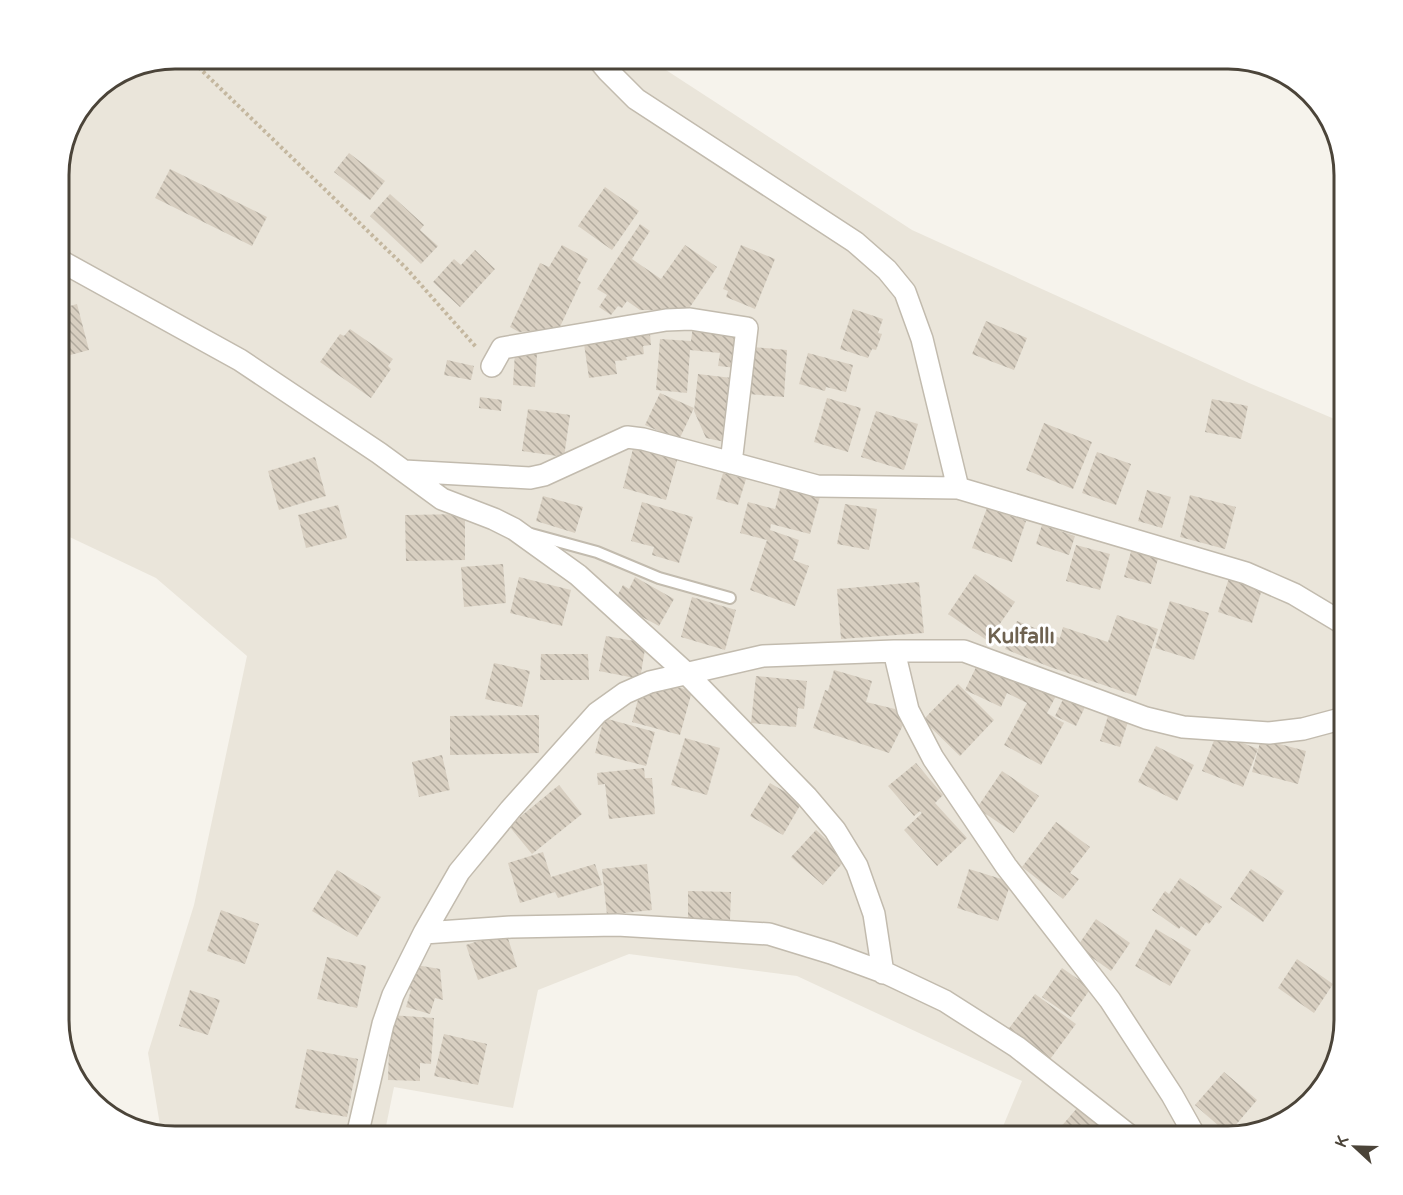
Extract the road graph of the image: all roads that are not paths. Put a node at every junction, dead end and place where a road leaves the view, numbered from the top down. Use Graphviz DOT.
graph roads {
  1 [pos="606,69"];
  2 [pos="69,266"];
  3 [pos="492,366"];
  4 [pos="731,463"];
  5 [pos="404,471"];
  6 [pos="958,488"];
  7 [pos="514,529"];
  8 [pos="730,598"];
  9 [pos="1334,618"];
  10 [pos="894,651"];
  11 [pos="686,673"];
  12 [pos="1334,721"];
  13 [pos="424,933"];
  14 [pos="883,973"];
  15 [pos="360,1126"];
  16 [pos="1116,1126"];
  17 [pos="1189,1126"];
  1 -- 6 [label="street"];
  2 -- 5 [label="street"];
  3 -- 4 [label="street"];
  4 -- 5 [label="street"];
  4 -- 6 [label="street"];
  5 -- 7 [label="street"];
  6 -- 9 [label="street"];
  7 -- 8 [label="lane"];
  7 -- 11 [label="street"];
  10 -- 11 [label="street"];
  10 -- 12 [label="street"];
  10 -- 17 [label="street"];
  11 -- 13 [label="street"];
  11 -- 14 [label="street"];
  13 -- 14 [label="street"];
  13 -- 15 [label="street"];
  14 -- 16 [label="street"];
}
